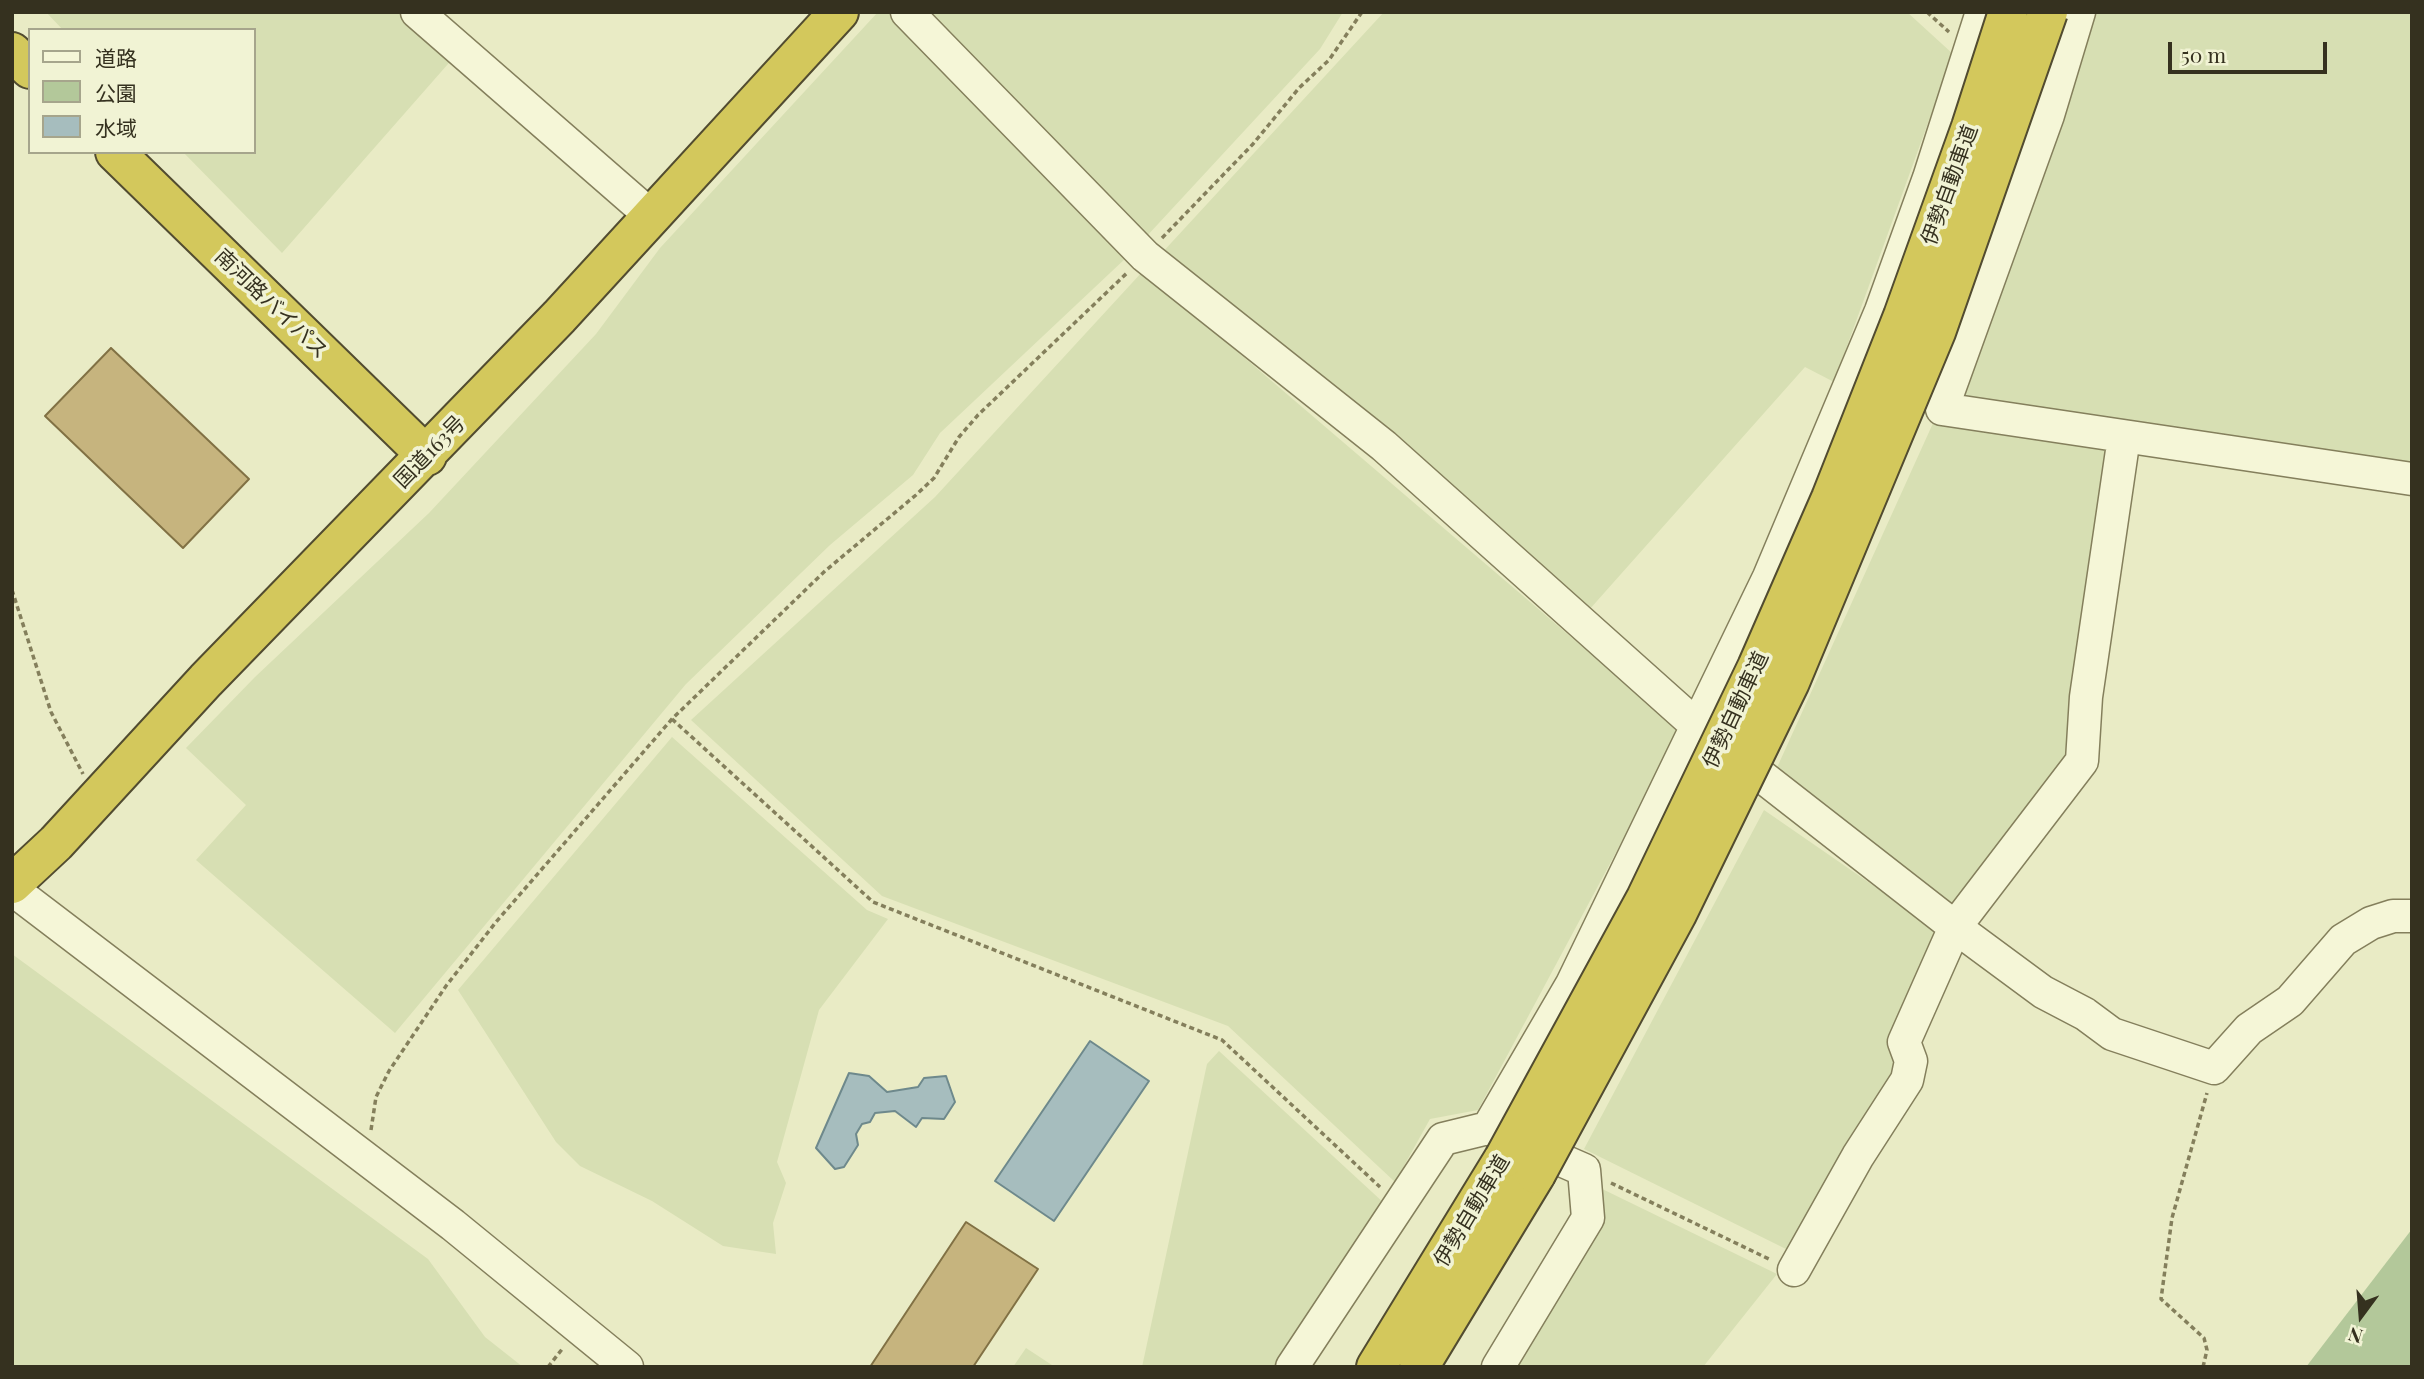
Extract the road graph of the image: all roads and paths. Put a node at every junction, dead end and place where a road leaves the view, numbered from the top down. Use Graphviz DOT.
graph roads {
  1 [pos="417,12"];
  2 [pos="839,12"];
  3 [pos="907,12"];
  4 [pos="1362,12"];
  5 [pos="1982,12"];
  6 [pos="2008,12"];
  7 [pos="2048,12"];
  8 [pos="2079,12"];
  9 [pos="12,52"];
  10 [pos="28,67"];
  11 [pos="117,154"];
  12 [pos="650,215"];
  13 [pos="1145,256"];
  14 [pos="2124,437"];
  15 [pos="427,456"];
  16 [pos="2412,479"];
  17 [pos="12,590"];
  18 [pos="673,719"];
  19 [pos="1696,725"];
  20 [pos="97,800"];
  21 [pos="12,887"];
  22 [pos="2412,916"];
  23 [pos="1955,927"];
  24 [pos="2214,1068"];
  25 [pos="1509,1153"];
  26 [pos="367,1161"];
  27 [pos="1584,1170"];
  28 [pos="1399,1205"];
  29 [pos="1794,1270"];
  30 [pos="627,1367"];
  31 [pos="1292,1367"];
  32 [pos="1376,1367"];
  33 [pos="1419,1367"];
  34 [pos="1498,1367"];
  35 [pos="2203,1367"];
  1 -- 12 [label="street"];
  2 -- 12 [label="highway, 国道163号"];
  3 -- 13 [label="street"];
  4 -- 13 [label="path"];
  5 -- 19 [label="street"];
  6 -- 25 [label="highway, 伊勢自動車道, bridge"];
  7 -- 25 [label="highway, 伊勢自動車道, bridge"];
  8 -- 14 [label="street"];
  9 -- 10 [label="highway"];
  11 -- 15 [label="highway, 南河路バイパス"];
  12 -- 15 [label="highway, 国道163号"];
  13 -- 18 [label="path"];
  13 -- 19 [label="street"];
  14 -- 16 [label="street"];
  14 -- 23 [label="street"];
  15 -- 20 [label="highway, 国道163号"];
  17 -- 20 [label="path"];
  18 -- 26 [label="path"];
  18 -- 28 [label="path"];
  19 -- 23 [label="street"];
  19 -- 25 [label="street"];
  20 -- 21 [label="highway, 国道163号"];
  21 -- 26 [label="street"];
  22 -- 24 [label="street"];
  23 -- 24 [label="street"];
  23 -- 29 [label="street"];
  24 -- 35 [label="path"];
  25 -- 27 [label="street"];
  25 -- 28 [label="street"];
  25 -- 32 [label="highway, 伊勢自動車道"];
  25 -- 33 [label="highway, 伊勢自動車道"];
  26 -- 30 [label="street"];
  27 -- 29 [label="path"];
  27 -- 34 [label="street"];
  28 -- 31 [label="street"];
}
